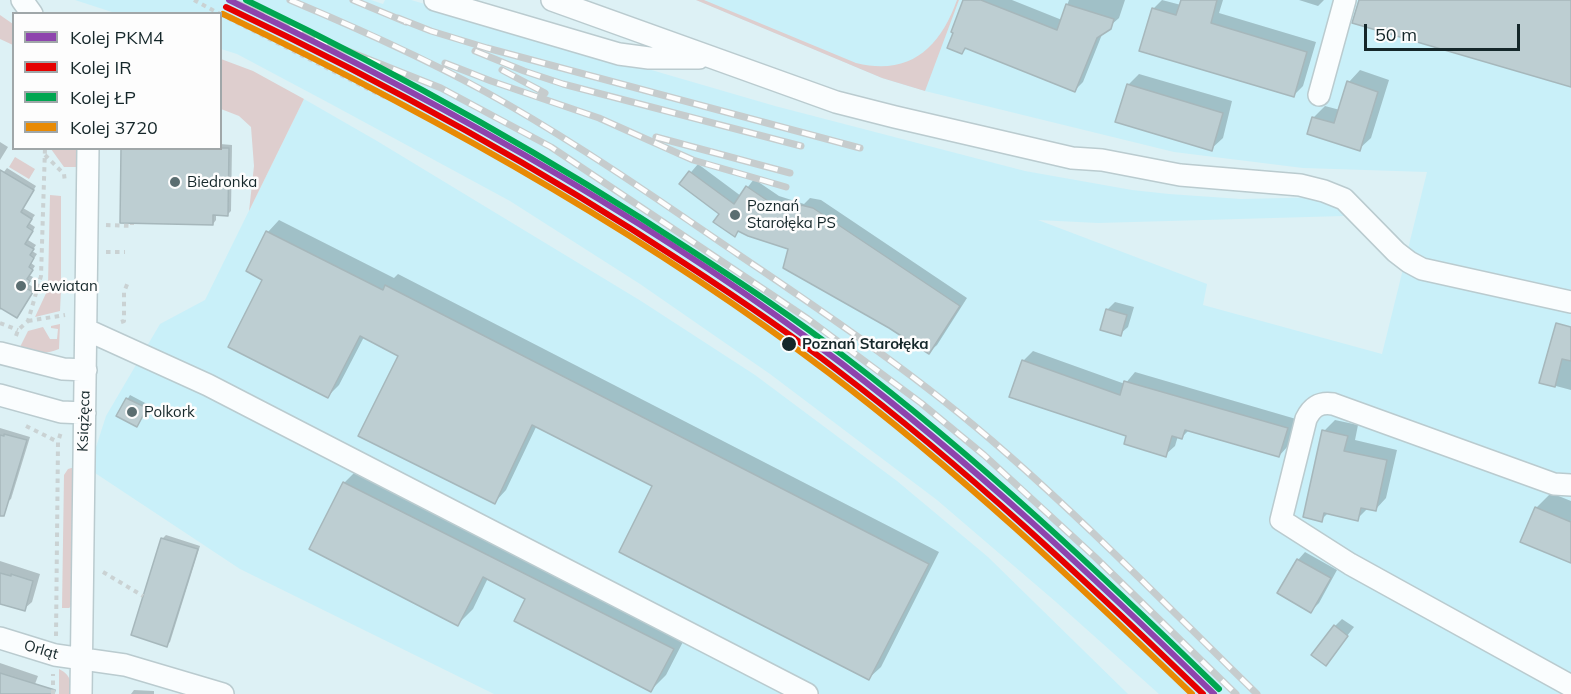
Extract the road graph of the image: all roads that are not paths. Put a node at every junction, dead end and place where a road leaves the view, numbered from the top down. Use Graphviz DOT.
graph roads {
  1 [pos="435,0"];
  2 [pos="552,0"];
  3 [pos="1345,0"];
  4 [pos="712,58"];
  5 [pos="1319,94"];
  6 [pos="88,150"];
  7 [pos="1571,302"];
  8 [pos="87,330"];
  9 [pos="5,354"];
  10 [pos="86,370"];
  11 [pos="0,395"];
  12 [pos="85,413"];
  13 [pos="1571,485"];
  14 [pos="0,638"];
  15 [pos="82,660"];
  16 [pos="1571,686"];
  17 [pos="81,694"];
  18 [pos="223,694"];
  19 [pos="807,694"];
  1 -- 4 [label="street"];
  2 -- 4 [label="street"];
  3 -- 5 [label="street"];
  4 -- 7 [label="street"];
  6 -- 8 [label="street, Książęca"];
  8 -- 10 [label="street, Książęca"];
  8 -- 19 [label="street"];
  9 -- 10 [label="street"];
  10 -- 12 [label="street, Książęca"];
  11 -- 12 [label="street"];
  12 -- 15 [label="street, Książęca"];
  13 -- 16 [label="street"];
  14 -- 15 [label="street, Orląt"];
  15 -- 17 [label="street, Książęca"];
  15 -- 18 [label="street, Orląt"];
}
